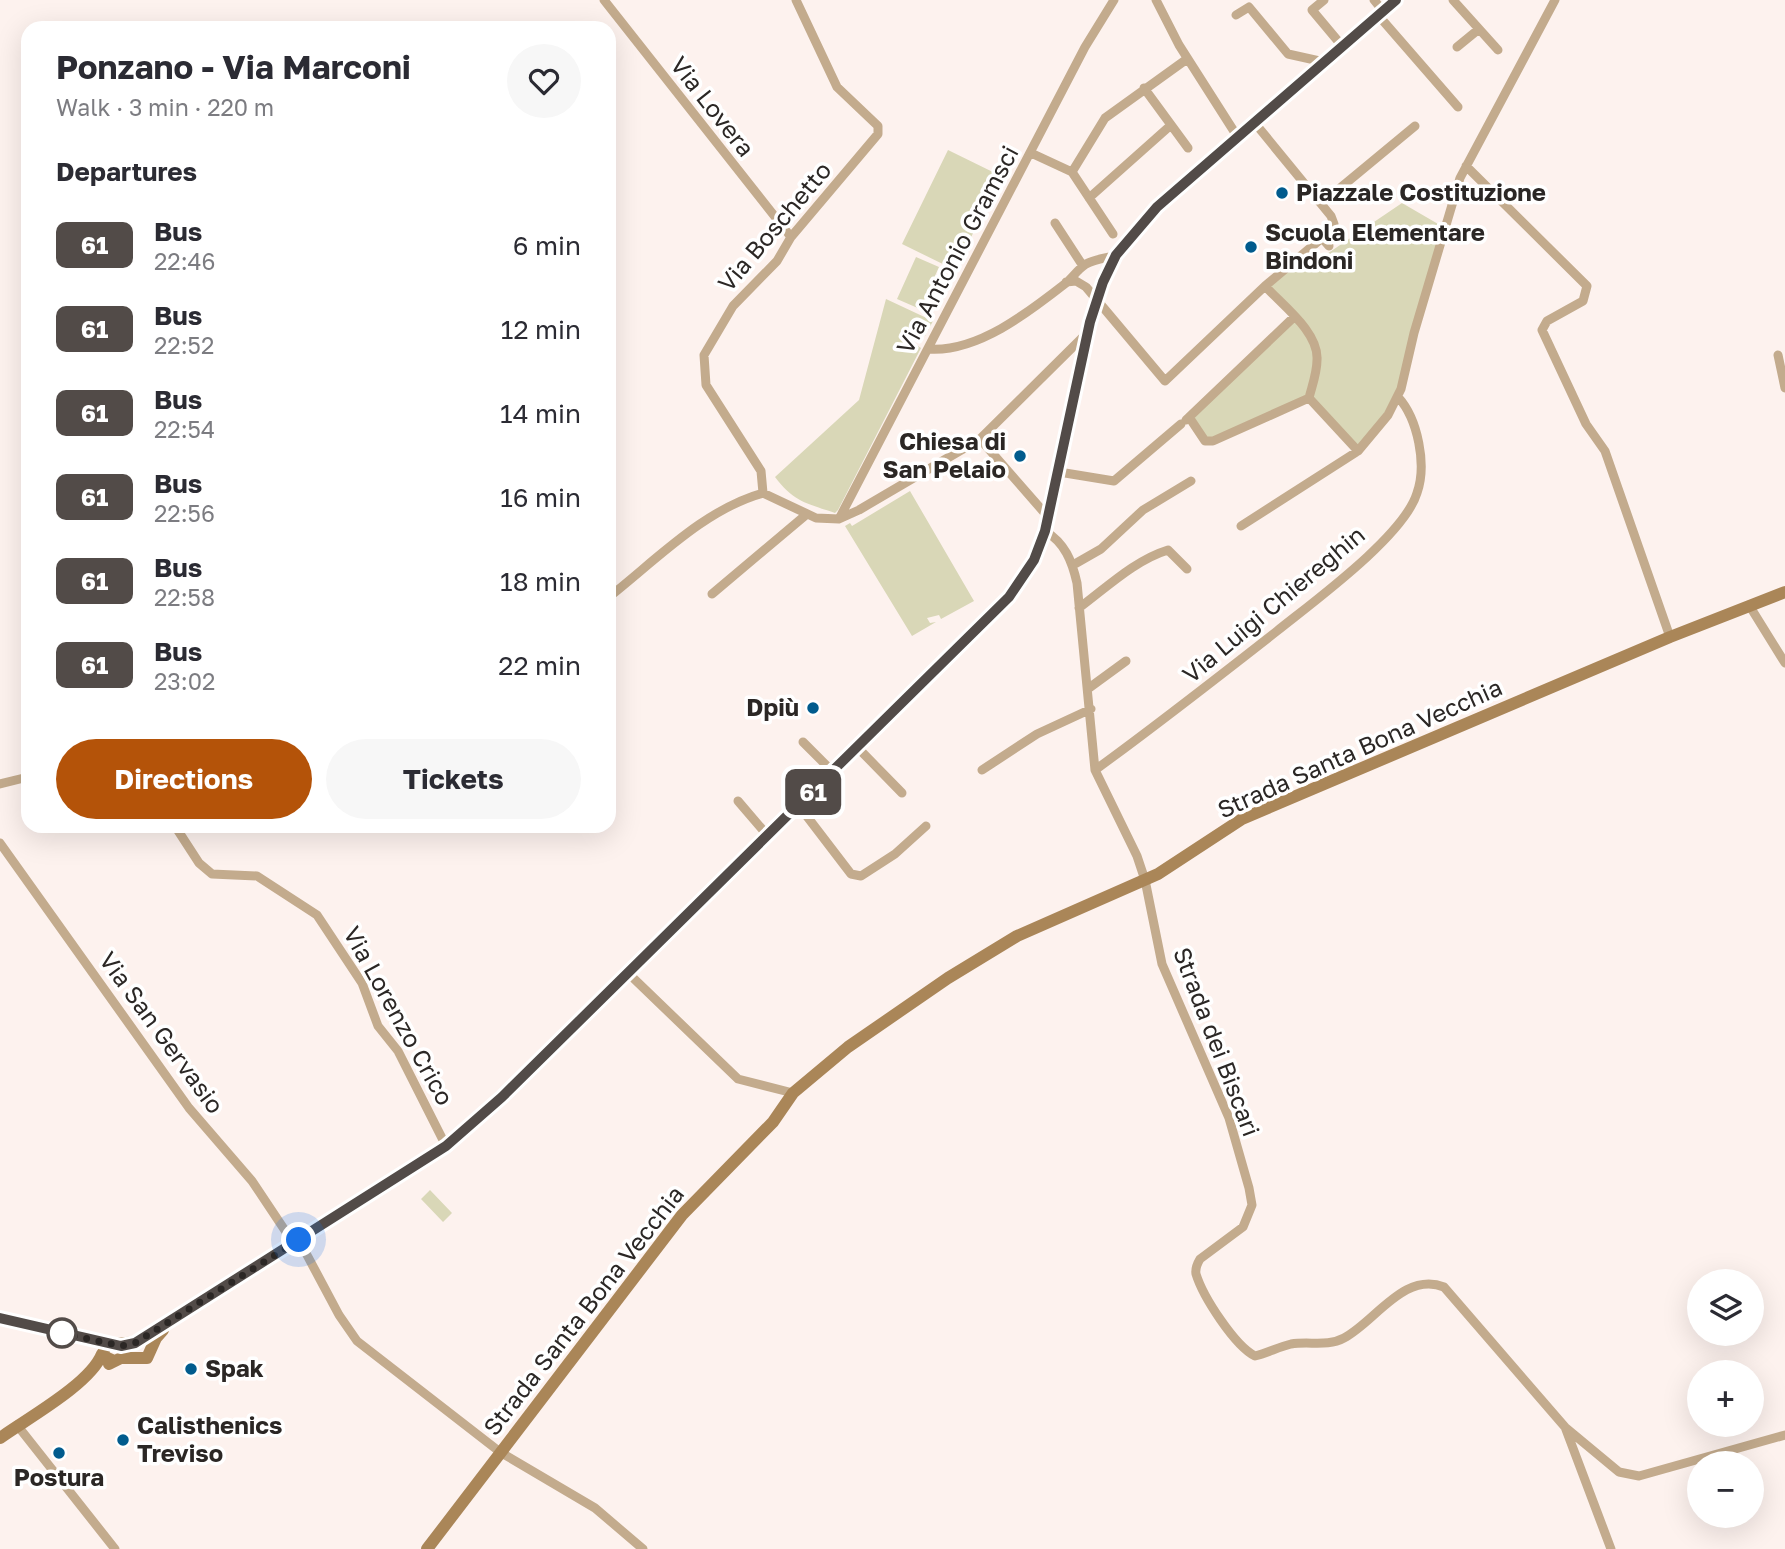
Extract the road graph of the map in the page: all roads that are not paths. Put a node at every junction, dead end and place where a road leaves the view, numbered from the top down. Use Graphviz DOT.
graph roads {
  1 [pos="604,0"];
  2 [pos="796,0"];
  3 [pos="1114,0"];
  4 [pos="1156,0"];
  5 [pos="1324,0"];
  6 [pos="1374,0"];
  7 [pos="1396,0"];
  8 [pos="1453,0"];
  9 [pos="1555,0"];
  10 [pos="1381,13"];
  11 [pos="1236,15"];
  12 [pos="1479,29"];
  13 [pos="1343,47"];
  14 [pos="1457,47"];
  15 [pos="1498,50"];
  16 [pos="1187,58"];
  17 [pos="1324,62"];
  18 [pos="1144,88"];
  19 [pos="1458,107"];
  20 [pos="1254,122"];
  21 [pos="1171,125"];
  22 [pos="1415,126"];
  23 [pos="1237,136"];
  24 [pos="1188,148"];
  25 [pos="1031,153"];
  26 [pos="1466,166"];
  27 [pos="1072,172"];
  28 [pos="1089,198"];
  29 [pos="1322,203"];
  30 [pos="1055,223"];
  31 [pos="1113,234"];
  32 [pos="791,237"];
  33 [pos="1322,238"];
  34 [pos="1329,246"];
  35 [pos="1116,255"];
  36 [pos="1083,266"];
  37 [pos="1104,278"];
  38 [pos="1066,282"];
  39 [pos="1079,282"];
  40 [pos="1265,286"];
  41 [pos="1095,301"];
  42 [pos="1294,317"];
  43 [pos="1087,333"];
  44 [pos="928,349"];
  45 [pos="1068,349"];
  46 [pos="1083,352"];
  47 [pos="1778,355"];
  48 [pos="1785,388"];
  49 [pos="1398,397"];
  50 [pos="1310,398"];
  51 [pos="1185,420"];
  52 [pos="980,439"];
  53 [pos="1358,451"];
  54 [pos="1059,472"];
  55 [pos="1191,481"];
  56 [pos="763,492"];
  57 [pos="807,514"];
  58 [pos="1049,518"];
  59 [pos="839,519"];
  60 [pos="1241,526"];
  61 [pos="1045,531"];
  62 [pos="1073,565"];
  63 [pos="1187,569"];
  64 [pos="616,591"];
  65 [pos="1785,592"];
  66 [pos="712,594"];
  67 [pos="1749,605"];
  68 [pos="1079,608"];
  69 [pos="1670,637"];
  70 [pos="1126,661"];
  71 [pos="1785,663"];
  72 [pos="1089,688"];
  73 [pos="1091,709"];
  74 [pos="803,742"];
  75 [pos="858,748"];
  76 [pos="982,770"];
  77 [pos="1095,770"];
  78 [pos="833,772"];
  79 [pos="21,779"];
  80 [pos="0,784"];
  81 [pos="902,793"];
  82 [pos="738,801"];
  83 [pos="799,806"];
  84 [pos="926,826"];
  85 [pos="180,833"];
  86 [pos="768,836"];
  87 [pos="0,843"];
  88 [pos="1145,880"];
  89 [pos="628,973"];
  90 [pos="793,1093"];
  91 [pos="446,1146"];
  92 [pos="297,1242"];
  93 [pos="0,1318"];
  94 [pos="147,1343"];
  95 [pos="99,1345"];
  96 [pos="109,1364"];
  97 [pos="80,1381"];
  98 [pos="18,1425"];
  99 [pos="1565,1427"];
  100 [pos="1785,1435"];
  101 [pos="0,1437"];
  102 [pos="500,1452"];
  103 [pos="115,1549"];
  104 [pos="427,1549"];
  105 [pos="643,1549"];
  106 [pos="1611,1549"];
  1 -- 32 [label="street, Via Lovera"];
  2 -- 32 [label="street, Via Boschetto"];
  3 -- 25 [label="street, Via Antonio Gramsci"];
  4 -- 16 [label="street"];
  5 -- 13 [label="street"];
  6 -- 10 [label="street"];
  7 -- 10 [label="main road"];
  8 -- 12 [label="street"];
  9 -- 26 [label="street"];
  10 -- 13 [label="main road"];
  10 -- 19 [label="street"];
  11 -- 17 [label="street"];
  12 -- 14 [label="street"];
  12 -- 15 [label="street"];
  13 -- 17 [label="main road"];
  16 -- 18 [label="street"];
  16 -- 23 [label="street"];
  17 -- 20 [label="main road"];
  18 -- 21 [label="street"];
  18 -- 27 [label="street"];
  20 -- 23 [label="main road"];
  20 -- 29 [label="street"];
  21 -- 24 [label="street"];
  21 -- 28 [label="street"];
  22 -- 29 [label="street"];
  23 -- 35 [label="main road"];
  25 -- 27 [label="street"];
  25 -- 44 [label="street, Via Antonio Gramsci"];
  26 -- 49 [label="street"];
  26 -- 69 [label="street"];
  27 -- 28 [label="street"];
  28 -- 31 [label="street"];
  29 -- 33 [label="street"];
  30 -- 36 [label="street"];
  32 -- 56 [label="street, Via Boschetto"];
  33 -- 34 [label="street"];
  33 -- 40 [label="street"];
  35 -- 36 [label="street"];
  35 -- 37 [label="main road"];
  36 -- 38 [label="street"];
  37 -- 39 [label="street"];
  37 -- 41 [label="main road"];
  38 -- 39 [label="street"];
  38 -- 44 [label="street"];
  39 -- 41 [label="street"];
  40 -- 41 [label="street"];
  40 -- 42 [label="street"];
  41 -- 43 [label="main road"];
  42 -- 50 [label="street"];
  42 -- 51 [label="street"];
  43 -- 45 [label="street"];
  43 -- 46 [label="main road"];
  44 -- 59 [label="street, Via Antonio Gramsci"];
  45 -- 46 [label="street"];
  45 -- 52 [label="street"];
  46 -- 54 [label="main road"];
  47 -- 48 [label="street"];
  49 -- 53 [label="street"];
  49 -- 77 [label="street, Via Luigi Chiereghin"];
  50 -- 51 [label="street"];
  50 -- 53 [label="street"];
  51 -- 54 [label="street"];
  52 -- 58 [label="street"];
  52 -- 59 [label="street"];
  53 -- 60 [label="street"];
  54 -- 58 [label="main road"];
  55 -- 62 [label="street"];
  56 -- 57 [label="street"];
  56 -- 64 [label="street"];
  57 -- 59 [label="street"];
  57 -- 66 [label="street"];
  58 -- 61 [label="main road"];
  61 -- 62 [label="street"];
  61 -- 75 [label="main road"];
  62 -- 68 [label="street"];
  63 -- 68 [label="street"];
  65 -- 67 [label="main road, Strada Santa Bona Vecchia"];
  67 -- 69 [label="main road, Strada Santa Bona Vecchia"];
  67 -- 71 [label="street"];
  68 -- 72 [label="street"];
  69 -- 88 [label="main road, Strada Santa Bona Vecchia"];
  70 -- 72 [label="street"];
  72 -- 73 [label="street"];
  73 -- 76 [label="street"];
  73 -- 77 [label="street"];
  74 -- 78 [label="street"];
  75 -- 78 [label="main road"];
  75 -- 81 [label="street"];
  77 -- 88 [label="street, Strada dei Biscari"];
  78 -- 83 [label="main road"];
  79 -- 80 [label="street"];
  82 -- 86 [label="street"];
  83 -- 84 [label="street"];
  83 -- 86 [label="main road"];
  85 -- 91 [label="street, Via Lorenzo Crico"];
  86 -- 89 [label="main road"];
  87 -- 92 [label="street, Via San Gervasio"];
  88 -- 90 [label="main road, Strada Santa Bona Vecchia"];
  88 -- 99 [label="street, Strada dei Biscari"];
  89 -- 90 [label="street"];
  89 -- 91 [label="main road"];
  90 -- 102 [label="main road, Strada Santa Bona Vecchia"];
  91 -- 92 [label="main road"];
  92 -- 94 [label="main road"];
  92 -- 102 [label="street, Via San Gervasio"];
  93 -- 95 [label="street"];
  94 -- 95 [label="main road"];
  94 -- 96 [label="main road"];
  95 -- 96 [label="main road"];
  95 -- 97 [label="main road"];
  96 -- 97 [label="main road"];
  97 -- 98 [label="main road"];
  98 -- 101 [label="main road"];
  98 -- 103 [label="street"];
  99 -- 100 [label="street"];
  99 -- 106 [label="street, Strada dei Biscari"];
  102 -- 104 [label="main road, Strada Santa Bona Vecchia"];
  102 -- 105 [label="street, Via San Gervasio"];
}
